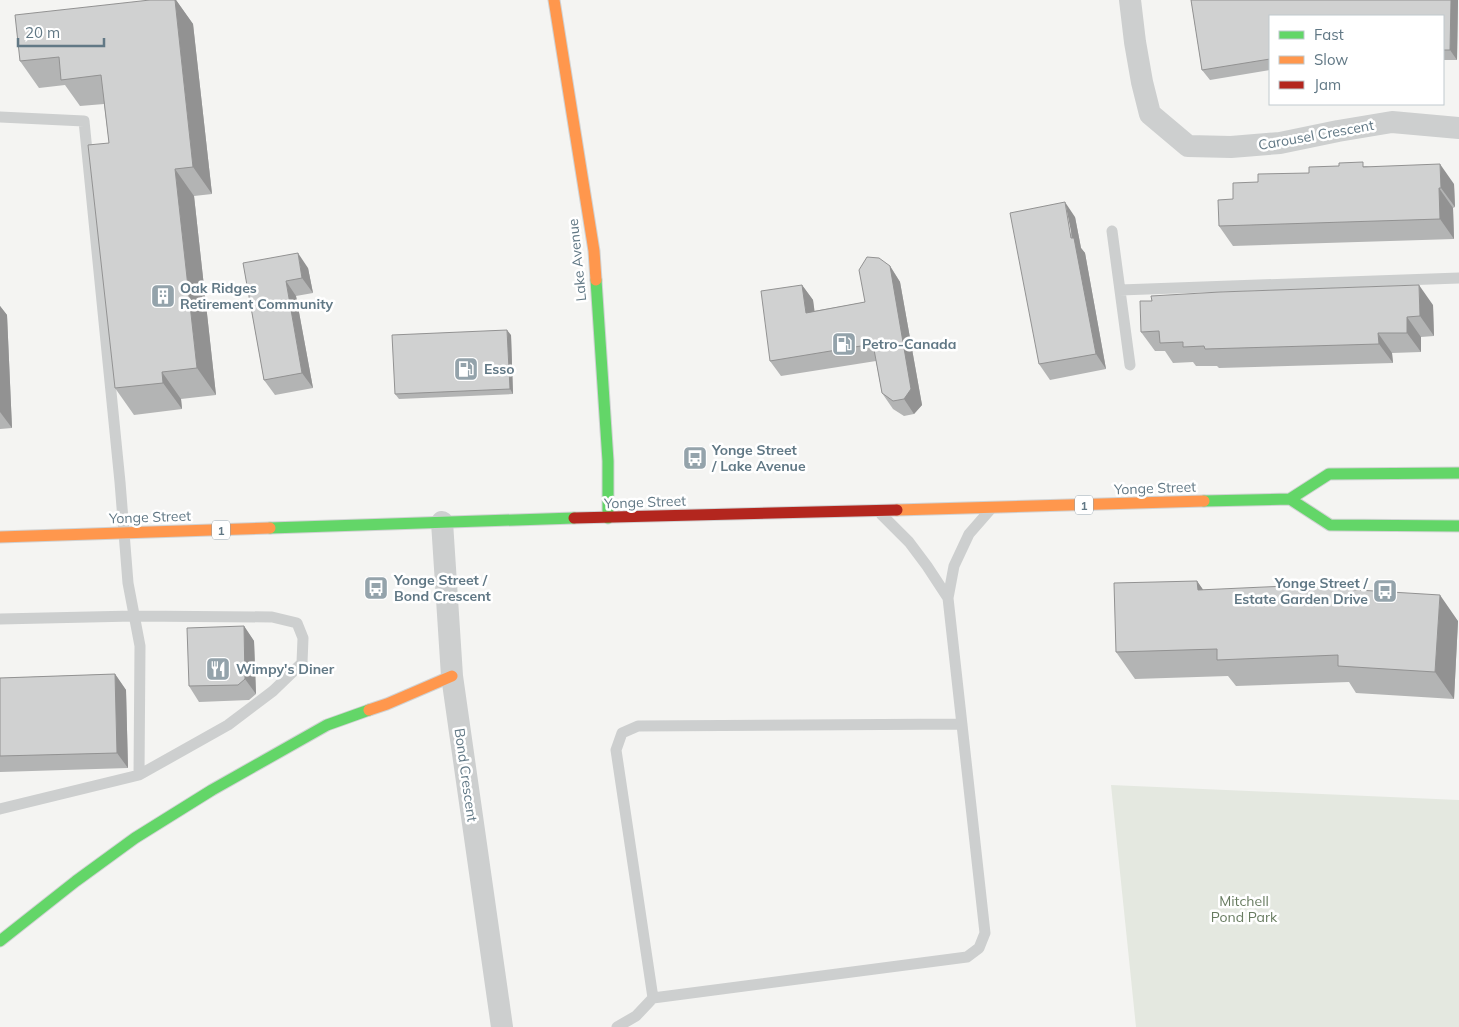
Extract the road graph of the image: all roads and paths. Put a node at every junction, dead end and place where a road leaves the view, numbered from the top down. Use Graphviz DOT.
graph roads {
  1 [pos="554,0"];
  2 [pos="1130,0"];
  3 [pos="0,117"];
  4 [pos="1459,128"];
  5 [pos="1112,231"];
  6 [pos="1459,278"];
  7 [pos="1120,290"];
  8 [pos="1130,365"];
  9 [pos="1459,473"];
  10 [pos="1290,500"];
  11 [pos="991,508"];
  12 [pos="878,511"];
  13 [pos="608,518"];
  14 [pos="442,522"];
  15 [pos="1459,526"];
  16 [pos="124,533"];
  17 [pos="0,537"];
  18 [pos="948,598"];
  19 [pos="134,616"];
  20 [pos="0,619"];
  21 [pos="452,676"];
  22 [pos="962,724"];
  23 [pos="138,775"];
  24 [pos="0,809"];
  25 [pos="0,941"];
  26 [pos="653,998"];
  27 [pos="502,1027"];
  28 [pos="618,1027"];
  1 -- 13 [label="main road, Lake Avenue"];
  2 -- 4 [label="street, Carousel Crescent"];
  3 -- 16 [label="lane"];
  5 -- 7 [label="lane"];
  6 -- 7 [label="lane"];
  7 -- 8 [label="lane"];
  9 -- 10 [label="main road"];
  10 -- 11 [label="main road, Yonge Street / 1"];
  10 -- 15 [label="main road"];
  11 -- 12 [label="main road, Yonge Street / 1"];
  11 -- 18 [label="lane"];
  12 -- 13 [label="main road, Yonge Street / 1"];
  12 -- 18 [label="lane"];
  13 -- 14 [label="main road, Yonge Street / 1"];
  14 -- 16 [label="main road, Yonge Street / 1"];
  14 -- 21 [label="street, Bond Crescent"];
  16 -- 17 [label="main road, Yonge Street / 1"];
  16 -- 19 [label="lane"];
  18 -- 22 [label="lane"];
  19 -- 20 [label="lane"];
  19 -- 23 [label="lane"];
  19 -- 23 [label="lane"];
  21 -- 25 [label="main road"];
  21 -- 27 [label="street, Bond Crescent"];
  22 -- 26 [label="lane"];
  22 -- 26 [label="lane"];
  23 -- 24 [label="lane"];
  26 -- 28 [label="lane"];
}
